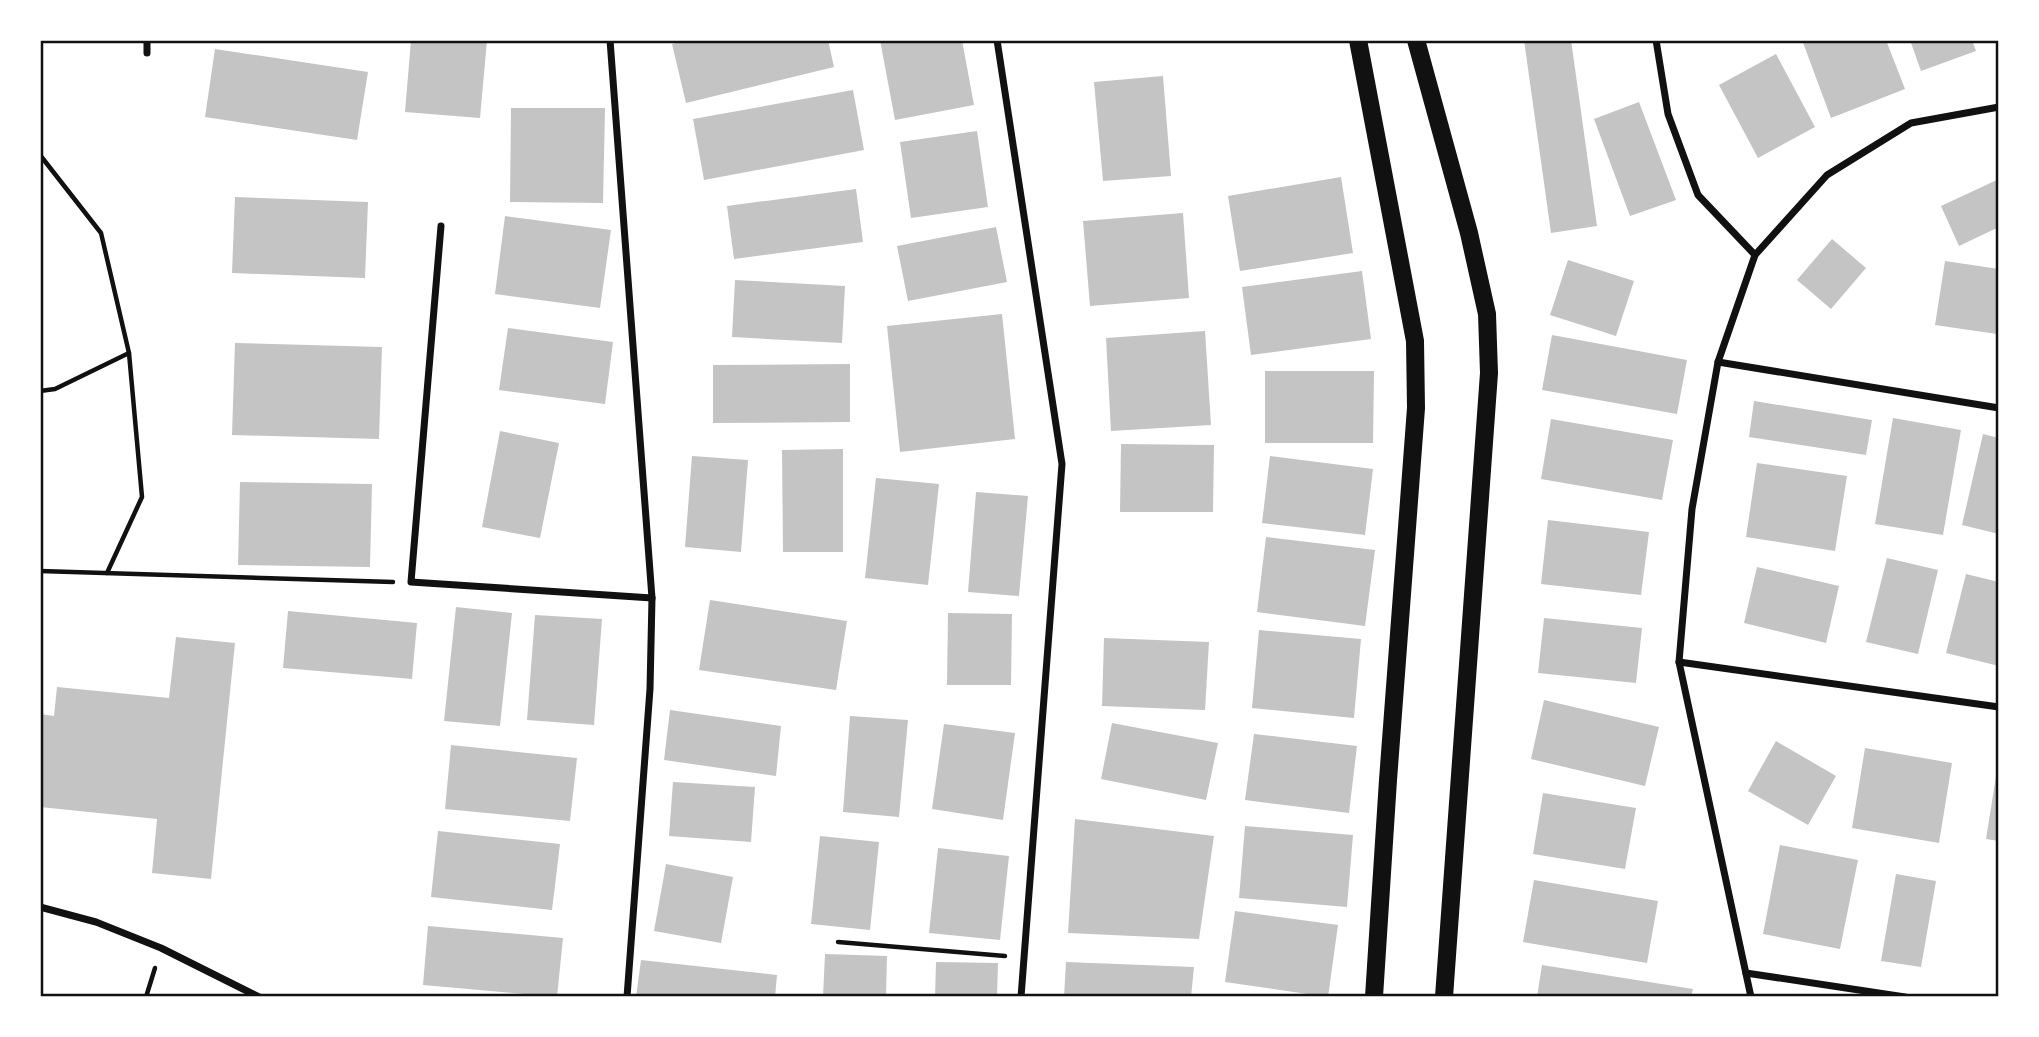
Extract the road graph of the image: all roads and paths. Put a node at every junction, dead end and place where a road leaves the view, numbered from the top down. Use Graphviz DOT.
graph roads {
  1 [pos="147,40"];
  2 [pos="610,40"];
  3 [pos="997,40"];
  4 [pos="1358,40"];
  5 [pos="1416,40"];
  6 [pos="1656,40"];
  7 [pos="147,52"];
  8 [pos="1999,107"];
  9 [pos="40,155"];
  10 [pos="441,226"];
  11 [pos="1755,255"];
  12 [pos="129,353"];
  13 [pos="1718,362"];
  14 [pos="40,391"];
  15 [pos="1999,408"];
  16 [pos="40,570"];
  17 [pos="107,573"];
  18 [pos="411,582"];
  19 [pos="652,598"];
  20 [pos="1679,662"];
  21 [pos="1999,707"];
  22 [pos="40,907"];
  23 [pos="838,942"];
  24 [pos="162,948"];
  25 [pos="1024,957"];
  26 [pos="1746,973"];
  27 [pos="146,997"];
  28 [pos="259,997"];
  29 [pos="627,997"];
  30 [pos="1021,997"];
  31 [pos="1374,997"];
  32 [pos="1444,997"];
  33 [pos="1751,997"];
  34 [pos="1905,997"];
  1 -- 7 [label="street"];
  2 -- 19 [label="street"];
  3 -- 25 [label="street"];
  4 -- 31 [label="main road"];
  5 -- 32 [label="main road"];
  6 -- 11 [label="street"];
  8 -- 11 [label="street"];
  9 -- 12 [label="path"];
  10 -- 18 [label="street"];
  11 -- 13 [label="street"];
  12 -- 14 [label="path"];
  12 -- 17 [label="path"];
  13 -- 15 [label="street"];
  13 -- 20 [label="street"];
  16 -- 17 [label="path"];
  17 -- 18 [label="path"];
  18 -- 19 [label="street"];
  19 -- 29 [label="street"];
  20 -- 21 [label="street"];
  20 -- 26 [label="street"];
  22 -- 24 [label="street"];
  23 -- 25 [label="path"];
  24 -- 27 [label="path"];
  24 -- 28 [label="street"];
  25 -- 30 [label="street"];
  26 -- 33 [label="street"];
  26 -- 34 [label="street"];
}
